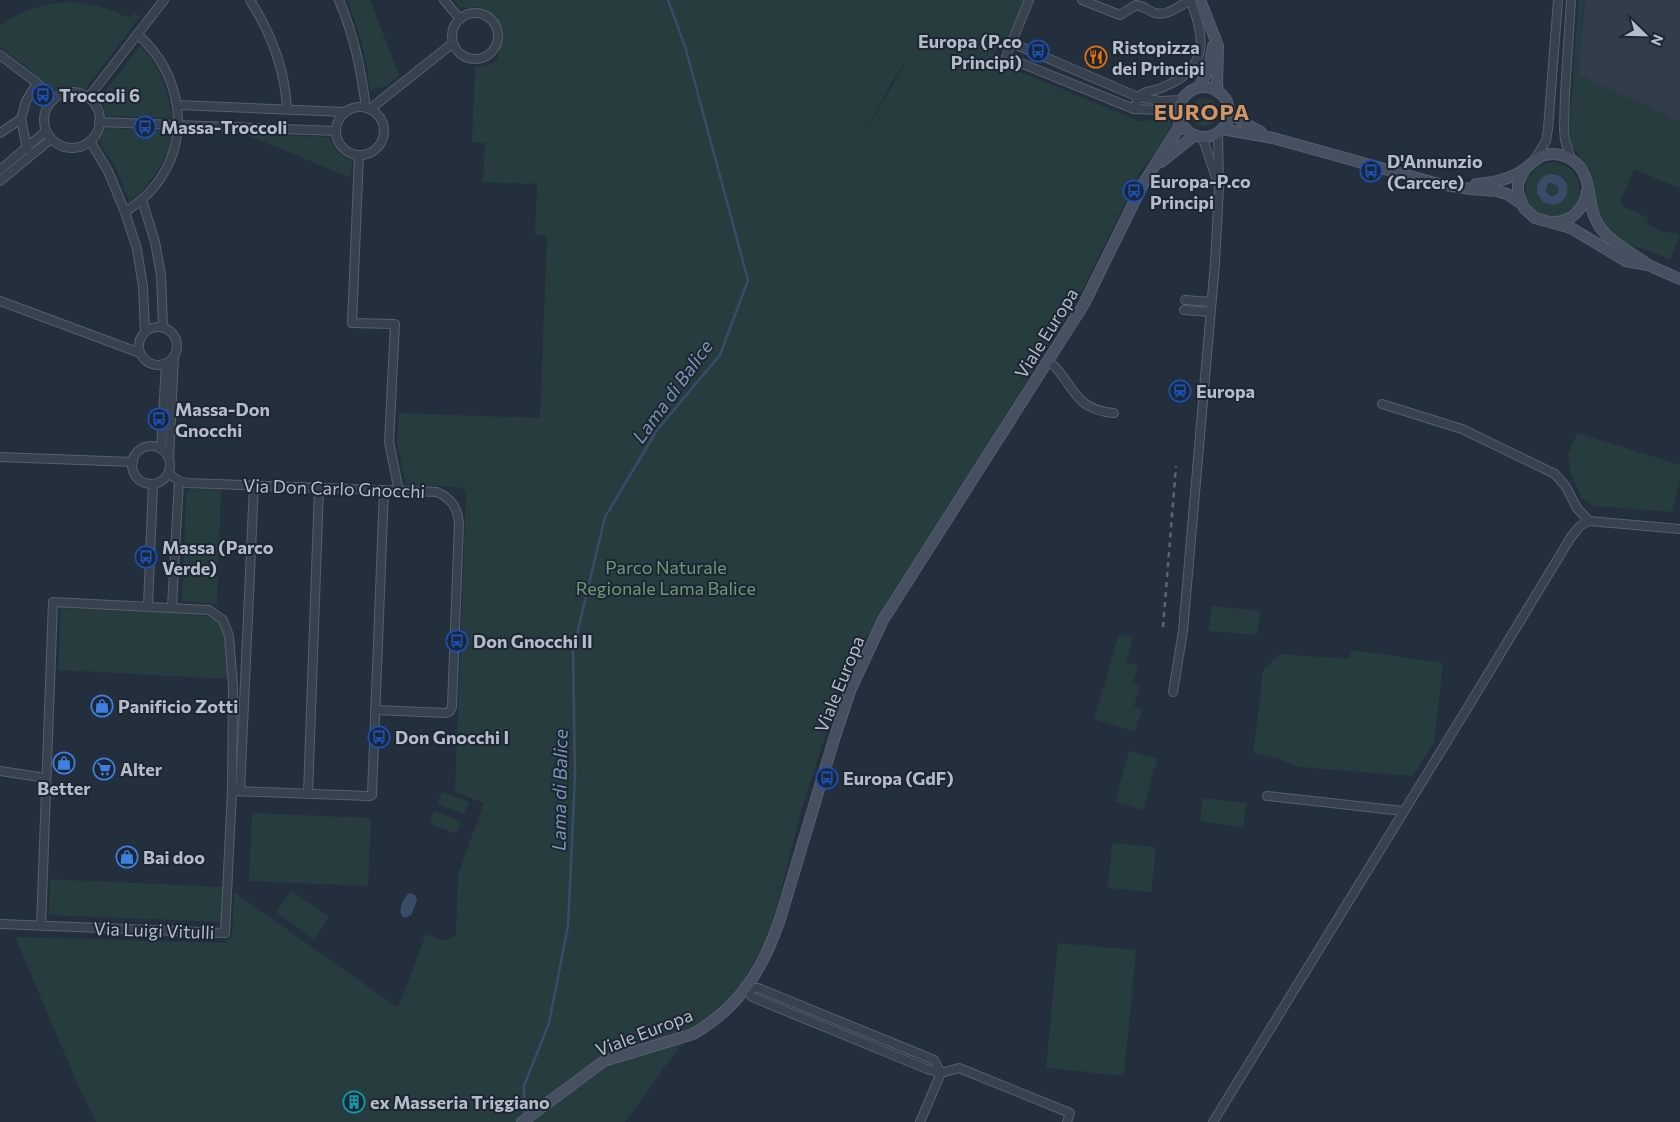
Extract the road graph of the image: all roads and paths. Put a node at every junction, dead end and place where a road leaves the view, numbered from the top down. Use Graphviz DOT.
graph roads {
  1 [pos="164,0"];
  2 [pos="250,0"];
  3 [pos="339,0"];
  4 [pos="444,0"];
  5 [pos="1029,0"];
  6 [pos="1082,0"];
  7 [pos="1190,0"];
  8 [pos="1200,0"];
  9 [pos="1558,0"];
  10 [pos="1571,0"];
  11 [pos="1099,3"];
  12 [pos="460,19"];
  13 [pos="137,34"];
  14 [pos="1214,38"];
  15 [pos="453,43"];
  16 [pos="1012,43"];
  17 [pos="0,55"];
  18 [pos="1043,56"];
  19 [pos="1037,70"];
  20 [pos="37,83"];
  21 [pos="1199,87"];
  22 [pos="1218,92"];
  23 [pos="1138,97"];
  24 [pos="88,98"];
  25 [pos="53,100"];
  26 [pos="1182,100"];
  27 [pos="178,105"];
  28 [pos="287,109"];
  29 [pos="368,109"];
  30 [pos="1134,109"];
  31 [pos="1228,111"];
  32 [pos="345,112"];
  33 [pos="1179,116"];
  34 [pos="20,119"];
  35 [pos="100,122"];
  36 [pos="179,125"];
  37 [pos="1220,130"];
  38 [pos="46,131"];
  39 [pos="336,131"];
  40 [pos="0,133"];
  41 [pos="1198,136"];
  42 [pos="1273,138"];
  43 [pos="51,139"];
  44 [pos="90,141"];
  45 [pos="27,149"];
  46 [pos="359,155"];
  47 [pos="1571,158"];
  48 [pos="1535,160"];
  49 [pos="1525,169"];
  50 [pos="0,170"];
  51 [pos="0,181"];
  52 [pos="1143,184"];
  53 [pos="1448,185"];
  54 [pos="1219,187"];
  55 [pos="1587,190"];
  56 [pos="142,200"];
  57 [pos="1522,204"];
  58 [pos="125,212"];
  59 [pos="1550,222"];
  60 [pos="1648,265"];
  61 [pos="1680,279"];
  62 [pos="1185,300"];
  63 [pos="0,301"];
  64 [pos="1210,302"];
  65 [pos="1184,310"];
  66 [pos="1210,312"];
  67 [pos="163,327"];
  68 [pos="145,332"];
  69 [pos="140,353"];
  70 [pos="174,356"];
  71 [pos="1049,361"];
  72 [pos="166,364"];
  73 [pos="1382,404"];
  74 [pos="1114,413"];
  75 [pos="161,449"];
  76 [pos="0,457"];
  77 [pos="169,459"];
  78 [pos="133,462"];
  79 [pos="168,474"];
  80 [pos="178,481"];
  81 [pos="153,485"];
  82 [pos="254,485"];
  83 [pos="319,488"];
  84 [pos="384,490"];
  85 [pos="399,490"];
  86 [pos="1590,521"];
  87 [pos="1680,529"];
  88 [pos="148,606"];
  89 [pos="172,607"];
  90 [pos="1173,692"];
  91 [pos="375,710"];
  92 [pos="0,770"];
  93 [pos="46,778"];
  94 [pos="236,791"];
  95 [pos="308,794"];
  96 [pos="1267,796"];
  97 [pos="1403,812"];
  98 [pos="0,924"];
  99 [pos="41,926"];
  100 [pos="746,988"];
  101 [pos="941,1073"];
  102 [pos="522,1122"];
  103 [pos="920,1122"];
  104 [pos="1067,1122"];
  105 [pos="1212,1122"];
  1 -- 13 [label="street"];
  2 -- 28 [label="street"];
  3 -- 29 [label="street"];
  4 -- 12 [label="street"];
  5 -- 16 [label="street"];
  6 -- 11 [label="street"];
  7 -- 11 [label="street"];
  7 -- 23 [label="street"];
  8 -- 14 [label="main road"];
  9 -- 48 [label="street"];
  10 -- 47 [label="street"];
  12 -- 15 [label="street"];
  12 -- 15 [label="street"];
  13 -- 24 [label="street"];
  13 -- 27 [label="street"];
  14 -- 21 [label="main road"];
  14 -- 22 [label="main road"];
  15 -- 29 [label="street"];
  16 -- 18 [label="street"];
  16 -- 19 [label="street"];
  17 -- 20 [label="street"];
  18 -- 19 [label="street"];
  18 -- 23 [label="street"];
  19 -- 30 [label="street"];
  20 -- 25 [label="street"];
  20 -- 34 [label="street"];
  21 -- 22 [label="main road"];
  21 -- 26 [label="main road"];
  22 -- 31 [label="main road"];
  23 -- 26 [label="street"];
  23 -- 30 [label="street"];
  24 -- 25 [label="street"];
  24 -- 35 [label="street"];
  25 -- 38 [label="street"];
  26 -- 33 [label="main road"];
  27 -- 28 [label="street"];
  27 -- 36 [label="street"];
  28 -- 32 [label="street"];
  29 -- 32 [label="street"];
  29 -- 46 [label="street"];
  30 -- 33 [label="street"];
  31 -- 37 [label="main road"];
  31 -- 42 [label="main road"];
  32 -- 39 [label="street"];
  33 -- 41 [label="main road"];
  33 -- 52 [label="main road, Viale Europa"];
  34 -- 40 [label="street"];
  34 -- 45 [label="street"];
  35 -- 36 [label="street"];
  35 -- 44 [label="street"];
  36 -- 39 [label="street"];
  36 -- 56 [label="street"];
  37 -- 41 [label="main road"];
  37 -- 42 [label="main road"];
  37 -- 54 [label="street"];
  38 -- 43 [label="street"];
  38 -- 45 [label="street"];
  39 -- 46 [label="street"];
  41 -- 52 [label="main road, Viale Europa"];
  41 -- 54 [label="street"];
  42 -- 53 [label="main road"];
  43 -- 44 [label="street"];
  43 -- 51 [label="street"];
  44 -- 58 [label="street"];
  45 -- 50 [label="street"];
  46 -- 85 [label="street"];
  47 -- 48 [label="main road"];
  47 -- 55 [label="main road"];
  48 -- 49 [label="main road"];
  49 -- 53 [label="main road"];
  49 -- 57 [label="main road"];
  52 -- 71 [label="main road, Viale Europa"];
  53 -- 57 [label="main road"];
  54 -- 64 [label="street"];
  55 -- 59 [label="main road"];
  55 -- 60 [label="main road"];
  56 -- 58 [label="street"];
  56 -- 67 [label="street"];
  57 -- 59 [label="main road"];
  58 -- 68 [label="street"];
  59 -- 60 [label="main road"];
  60 -- 61 [label="main road"];
  62 -- 64 [label="street"];
  63 -- 69 [label="street"];
  64 -- 66 [label="street"];
  65 -- 66 [label="street"];
  66 -- 90 [label="street"];
  67 -- 68 [label="street"];
  67 -- 70 [label="street"];
  68 -- 69 [label="street"];
  69 -- 72 [label="street"];
  70 -- 72 [label="street"];
  70 -- 77 [label="street"];
  71 -- 74 [label="street"];
  71 -- 100 [label="main road, Viale Europa"];
  72 -- 75 [label="street"];
  73 -- 86 [label="street"];
  75 -- 77 [label="street"];
  75 -- 78 [label="street"];
  76 -- 78 [label="street"];
  77 -- 79 [label="street"];
  78 -- 81 [label="street"];
  79 -- 80 [label="street"];
  79 -- 81 [label="street"];
  80 -- 82 [label="street, Via Don Carlo Gnocchi"];
  80 -- 89 [label="street"];
  81 -- 88 [label="street"];
  82 -- 83 [label="street, Via Don Carlo Gnocchi"];
  82 -- 94 [label="street"];
  83 -- 84 [label="street, Via Don Carlo Gnocchi"];
  83 -- 95 [label="street"];
  84 -- 85 [label="street, Via Don Carlo Gnocchi"];
  84 -- 91 [label="street"];
  85 -- 91 [label="street, Via Don Carlo Gnocchi"];
  86 -- 87 [label="street"];
  86 -- 97 [label="street"];
  88 -- 89 [label="street"];
  88 -- 93 [label="street"];
  89 -- 94 [label="street"];
  91 -- 95 [label="street"];
  92 -- 93 [label="street"];
  93 -- 99 [label="street"];
  94 -- 95 [label="street"];
  94 -- 99 [label="street, Via Luigi Vitulli"];
  96 -- 97 [label="street"];
  97 -- 105 [label="street"];
  98 -- 99 [label="street, Via Luigi Vitulli"];
  100 -- 101 [label="street"];
  100 -- 102 [label="main road, Viale Europa"];
  101 -- 103 [label="street"];
  101 -- 104 [label="street"];
}
